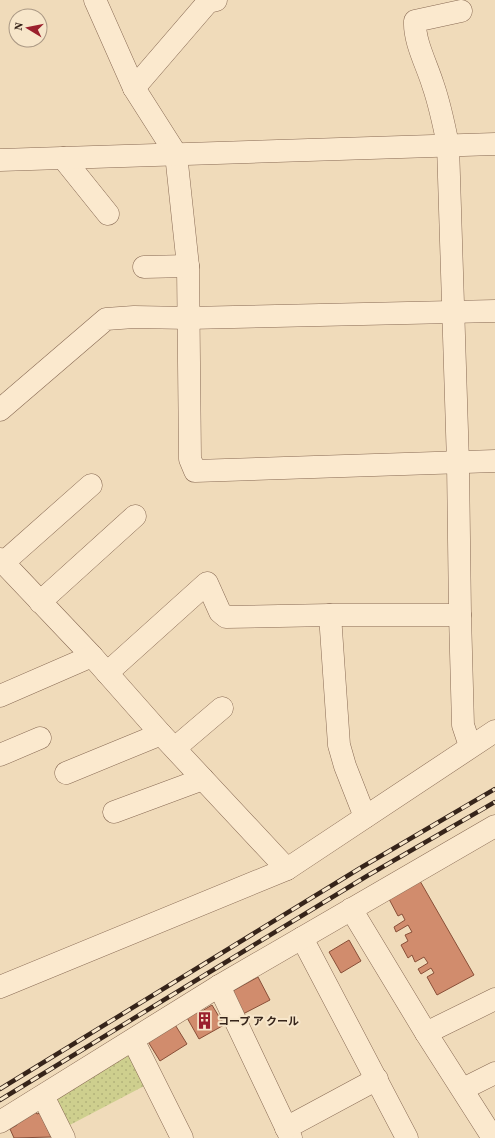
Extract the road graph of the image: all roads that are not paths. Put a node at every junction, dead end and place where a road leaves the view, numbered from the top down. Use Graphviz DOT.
graph roads {
  1 [pos="95,0"];
  2 [pos="216,0"];
  3 [pos="461,11"];
  4 [pos="134,88"];
  5 [pos="495,144"];
  6 [pos="448,145"];
  7 [pos="176,154"];
  8 [pos="63,158"];
  9 [pos="0,160"];
  10 [pos="108,214"];
  11 [pos="188,266"];
  12 [pos="144,267"];
  13 [pos="495,311"];
  14 [pos="453,312"];
  15 [pos="189,318"];
  16 [pos="0,410"];
  17 [pos="495,461"];
  18 [pos="458,463"];
  19 [pos="91,485"];
  20 [pos="135,516"];
  21 [pos="4,567"];
  22 [pos="40,602"];
  23 [pos="330,615"];
  24 [pos="460,615"];
  25 [pos="92,656"];
  26 [pos="107,673"];
  27 [pos="0,696"];
  28 [pos="222,708"];
  29 [pos="495,730"];
  30 [pos="40,738"];
  31 [pos="168,741"];
  32 [pos="470,746"];
  33 [pos="0,755"];
  34 [pos="66,772"];
  35 [pos="203,779"];
  36 [pos="114,812"];
  37 [pos="365,817"];
  38 [pos="494,829"];
  39 [pos="288,869"];
  40 [pos="351,909"];
  41 [pos="302,938"];
  42 [pos="219,986"];
  43 [pos="0,987"];
  44 [pos="495,999"];
  45 [pos="426,1033"];
  46 [pos="132,1040"];
  47 [pos="495,1073"];
  48 [pos="377,1079"];
  49 [pos="463,1089"];
  50 [pos="43,1096"];
  51 [pos="0,1122"];
  52 [pos="492,1129"];
  53 [pos="289,1133"];
  54 [pos="64,1138"];
  55 [pos="182,1138"];
  56 [pos="407,1138"];
  1 -- 4 [label="street"];
  2 -- 4 [label="street"];
  3 -- 6 [label="street"];
  4 -- 7 [label="street"];
  5 -- 6 [label="street"];
  6 -- 7 [label="street"];
  6 -- 14 [label="street"];
  7 -- 8 [label="street"];
  7 -- 11 [label="street"];
  8 -- 9 [label="street"];
  8 -- 10 [label="street"];
  11 -- 12 [label="street"];
  11 -- 15 [label="street"];
  13 -- 14 [label="street"];
  14 -- 15 [label="street"];
  14 -- 18 [label="street"];
  15 -- 16 [label="street"];
  15 -- 18 [label="street"];
  17 -- 18 [label="street"];
  18 -- 24 [label="street"];
  19 -- 21 [label="street"];
  20 -- 22 [label="street"];
  21 -- 22 [label="street"];
  22 -- 25 [label="street"];
  23 -- 24 [label="street"];
  23 -- 26 [label="street"];
  23 -- 37 [label="street"];
  24 -- 32 [label="street"];
  25 -- 26 [label="street"];
  25 -- 27 [label="street"];
  26 -- 31 [label="street"];
  28 -- 31 [label="street"];
  29 -- 32 [label="street"];
  30 -- 33 [label="street"];
  31 -- 34 [label="street"];
  31 -- 35 [label="street"];
  32 -- 37 [label="street"];
  35 -- 36 [label="street"];
  35 -- 39 [label="street"];
  37 -- 39 [label="street"];
  38 -- 40 [label="street"];
  39 -- 43 [label="street"];
  40 -- 41 [label="street"];
  40 -- 45 [label="street"];
  41 -- 42 [label="street"];
  41 -- 48 [label="street"];
  42 -- 46 [label="street"];
  42 -- 53 [label="street"];
  44 -- 45 [label="street"];
  45 -- 49 [label="street"];
  46 -- 50 [label="street"];
  46 -- 55 [label="street"];
  47 -- 49 [label="street"];
  48 -- 53 [label="street"];
  48 -- 56 [label="street"];
  49 -- 52 [label="street"];
  50 -- 51 [label="street"];
  50 -- 54 [label="street"];
}
